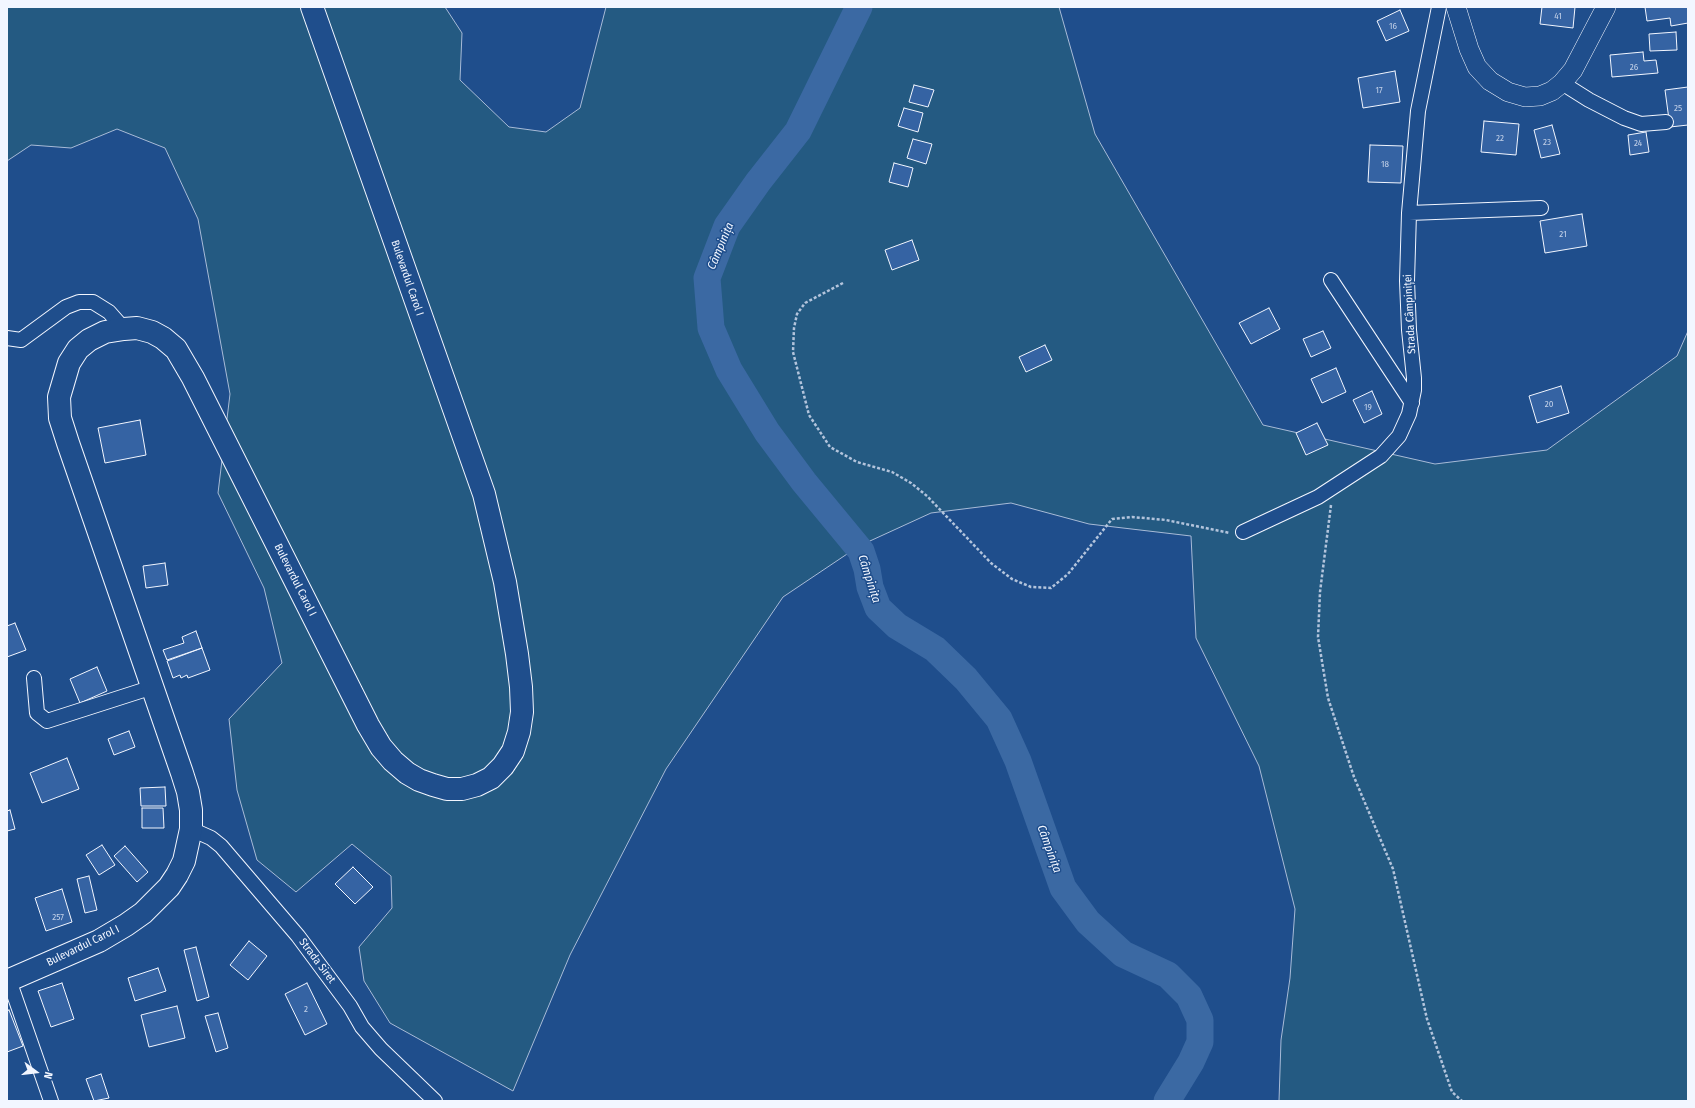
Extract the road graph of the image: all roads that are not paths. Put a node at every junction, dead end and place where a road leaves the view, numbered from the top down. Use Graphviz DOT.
graph roads {
  1 [pos="312,7"];
  2 [pos="1439,7"];
  3 [pos="1456,7"];
  4 [pos="1606,7"];
  5 [pos="1562,83"];
  6 [pos="1666,122"];
  7 [pos="1540,208"];
  8 [pos="1409,213"];
  9 [pos="1331,280"];
  10 [pos="124,329"];
  11 [pos="7,338"];
  12 [pos="1412,403"];
  13 [pos="1244,532"];
  14 [pos="34,678"];
  15 [pos="153,687"];
  16 [pos="191,829"];
  17 [pos="8,980"];
  18 [pos="51,1101"];
  19 [pos="434,1101"];
  1 -- 10 [label="main road, Bulevardul Carol I"];
  2 -- 8 [label="street, Strada Câmpiniței"];
  3 -- 5 [label="main road"];
  4 -- 5 [label="main road"];
  5 -- 6 [label="street"];
  7 -- 8 [label="street"];
  8 -- 12 [label="street, Strada Câmpiniței"];
  9 -- 12 [label="street"];
  10 -- 11 [label="street"];
  10 -- 15 [label="main road, Bulevardul Carol I"];
  12 -- 13 [label="street, Strada Câmpiniței"];
  14 -- 15 [label="street"];
  15 -- 16 [label="main road, Bulevardul Carol I"];
  16 -- 17 [label="main road, Bulevardul Carol I"];
  16 -- 19 [label="street, Strada Siret"];
  17 -- 18 [label="street"];
}
